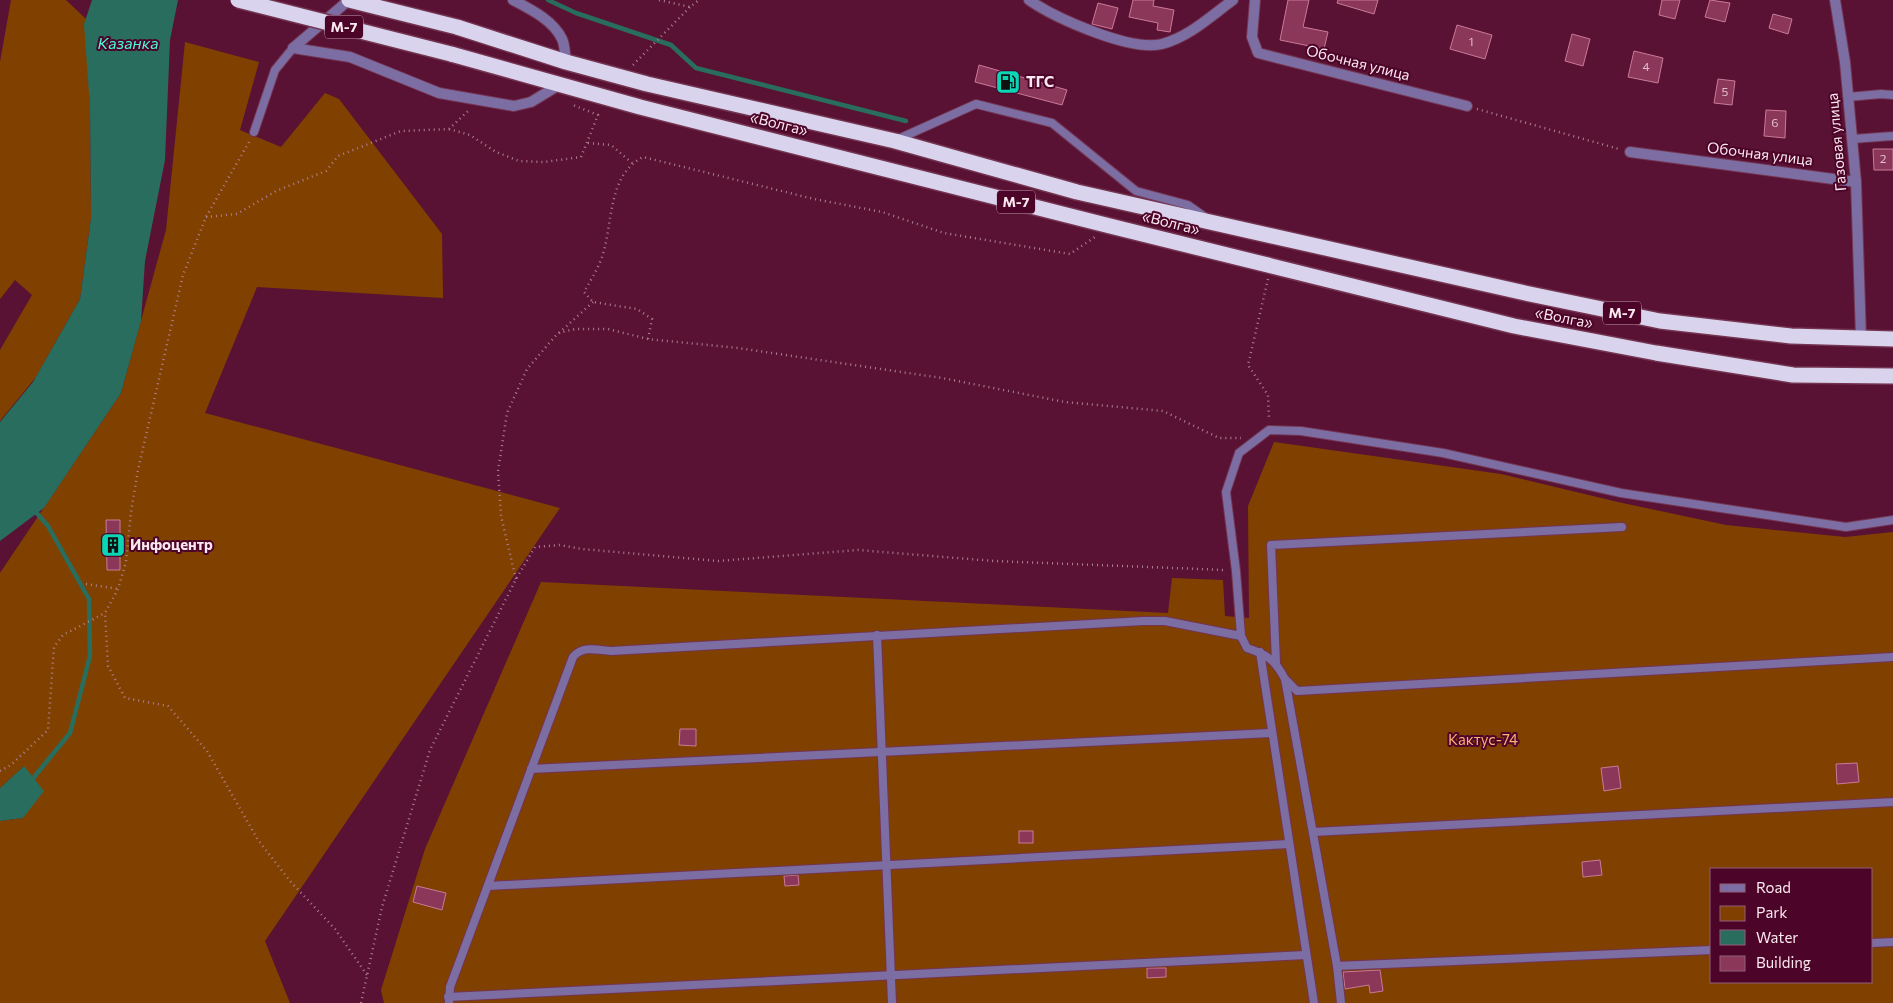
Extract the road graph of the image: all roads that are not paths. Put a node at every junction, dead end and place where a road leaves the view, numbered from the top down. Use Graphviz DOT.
graph roads {
  1 [pos="238,0"];
  2 [pos="349,0"];
  3 [pos="512,0"];
  4 [pos="1029,0"];
  5 [pos="1233,0"];
  6 [pos="1256,0"];
  7 [pos="1835,0"];
  8 [pos="293,48"];
  9 [pos="566,62"];
  10 [pos="558,85"];
  11 [pos="1893,96"];
  12 [pos="1848,97"];
  13 [pos="1467,106"];
  14 [pos="254,132"];
  15 [pos="1893,136"];
  16 [pos="1852,139"];
  17 [pos="894,141"];
  18 [pos="1630,152"];
  19 [pos="1856,182"];
  20 [pos="1213,222"];
  21 [pos="1861,338"];
  22 [pos="1893,339"];
  23 [pos="1893,376"];
  24 [pos="1893,520"];
  25 [pos="1622,527"];
  26 [pos="877,635"];
  27 [pos="1241,636"];
  28 [pos="1260,652"];
  29 [pos="1893,657"];
  30 [pos="1276,662"];
  31 [pos="1285,679"];
  32 [pos="1271,733"];
  33 [pos="881,752"];
  34 [pos="531,770"];
  35 [pos="1893,802"];
  36 [pos="1313,832"];
  37 [pos="1289,844"];
  38 [pos="886,866"];
  39 [pos="488,886"];
  40 [pos="1893,942"];
  41 [pos="1873,943"];
  42 [pos="1710,950"];
  43 [pos="1306,955"];
  44 [pos="1337,966"];
  45 [pos="890,976"];
  46 [pos="448,1000"];
  47 [pos="892,1003"];
  48 [pos="1314,1003"];
  49 [pos="1341,1003"];
  1 -- 10 [label="highway, «Волга» / М-7, bridge"];
  2 -- 8 [label="street"];
  2 -- 9 [label="highway, «Волга» / М-7, bridge"];
  3 -- 9 [label="street"];
  4 -- 5 [label="street"];
  6 -- 13 [label="street, Обочная улица"];
  7 -- 12 [label="street, Газовая улица"];
  8 -- 10 [label="street"];
  8 -- 14 [label="lane"];
  9 -- 17 [label="highway, «Волга» / М-7"];
  10 -- 23 [label="highway, «Волга» / М-7"];
  11 -- 12 [label="lane"];
  12 -- 16 [label="street, Газовая улица"];
  15 -- 16 [label="lane"];
  16 -- 19 [label="street, Газовая улица"];
  17 -- 20 [label="highway, «Волга» / М-7"];
  17 -- 20 [label="lane"];
  18 -- 19 [label="street, Обочная улица"];
  19 -- 21 [label="street, Газовая улица"];
  20 -- 21 [label="highway, «Волга» / М-7"];
  21 -- 22 [label="highway, «Волга» / М-7"];
  24 -- 27 [label="lane"];
  25 -- 30 [label="lane"];
  26 -- 27 [label="lane"];
  26 -- 33 [label="lane"];
  26 -- 34 [label="lane"];
  27 -- 28 [label="lane"];
  28 -- 30 [label="lane"];
  28 -- 32 [label="lane"];
  29 -- 31 [label="lane"];
  30 -- 31 [label="lane"];
  31 -- 36 [label="lane"];
  32 -- 33 [label="lane"];
  32 -- 37 [label="lane"];
  33 -- 34 [label="lane"];
  33 -- 38 [label="lane"];
  34 -- 39 [label="lane"];
  35 -- 36 [label="lane"];
  36 -- 44 [label="lane"];
  37 -- 38 [label="lane"];
  37 -- 43 [label="lane"];
  38 -- 39 [label="lane"];
  38 -- 45 [label="lane"];
  39 -- 46 [label="lane"];
  40 -- 41 [label="lane"];
  42 -- 44 [label="lane"];
  43 -- 45 [label="lane"];
  43 -- 48 [label="lane"];
  44 -- 49 [label="lane"];
  45 -- 46 [label="lane"];
  45 -- 47 [label="lane"];
}
